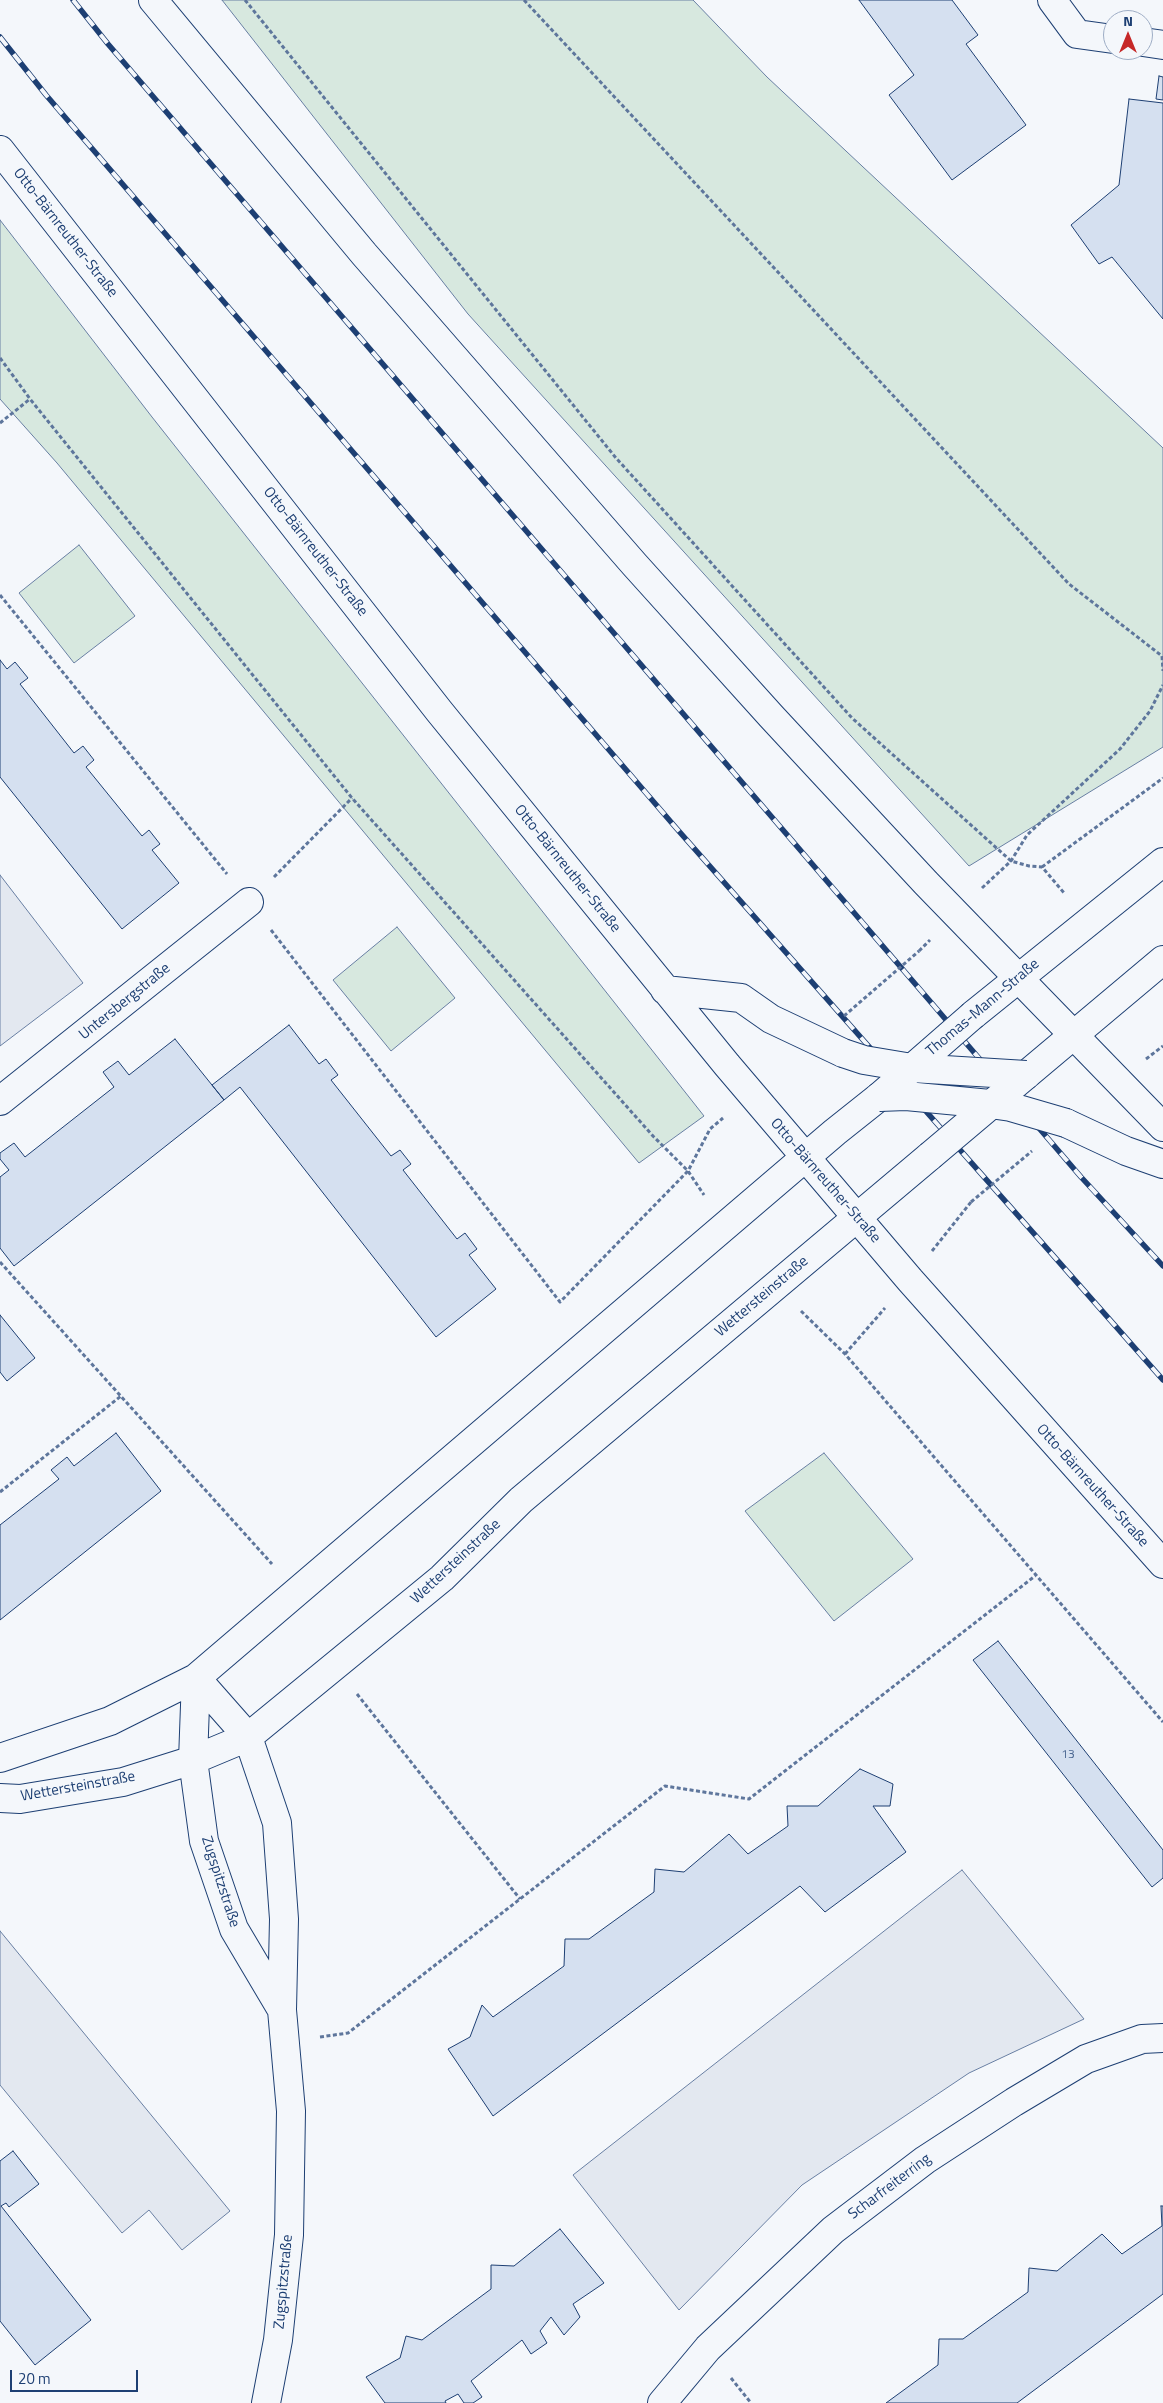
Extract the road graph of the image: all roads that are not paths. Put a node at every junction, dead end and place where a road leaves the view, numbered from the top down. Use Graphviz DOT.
graph roads {
  1 [pos="153,0"];
  2 [pos="1052,0"];
  3 [pos="1103,38"];
  4 [pos="0,150"];
  5 [pos="1163,862"];
  6 [pos="249,902"];
  7 [pos="1163,960"];
  8 [pos="1018,978"];
  9 [pos="666,990"];
  10 [pos="1074,1035"];
  11 [pos="912,1068"];
  12 [pos="1026,1074"];
  13 [pos="879,1096"];
  14 [pos="0,1101"];
  15 [pos="990,1104"];
  16 [pos="1163,1127"];
  17 [pos="805,1158"];
  18 [pos="1163,1164"];
  19 [pos="857,1217"];
  20 [pos="1163,1564"];
  21 [pos="196,1678"];
  22 [pos="248,1737"];
  23 [pos="0,1758"];
  24 [pos="192,1760"];
  25 [pos="0,1798"];
  26 [pos="282,2010"];
  27 [pos="1163,2038"];
  28 [pos="266,2403"];
  29 [pos="662,2403"];
  1 -- 8 [label="street"];
  2 -- 3 [label="street"];
  4 -- 9 [label="street, Otto-Bärnreuther-Straße"];
  5 -- 8 [label="street, Thomas-Mann-Straße"];
  6 -- 14 [label="street, Untersbergstraße"];
  7 -- 10 [label="street"];
  8 -- 10 [label="street"];
  8 -- 11 [label="street, Thomas-Mann-Straße, bridge"];
  9 -- 11 [label="street, bridge"];
  9 -- 17 [label="street, Otto-Bärnreuther-Straße"];
  10 -- 12 [label="street"];
  10 -- 16 [label="street"];
  11 -- 12 [label="street, bridge"];
  11 -- 13 [label="street, Thomas-Mann-Straße, bridge"];
  12 -- 15 [label="street, bridge"];
  13 -- 15 [label="street, bridge"];
  13 -- 17 [label="street, Thomas-Mann-Straße"];
  15 -- 18 [label="street, bridge"];
  15 -- 19 [label="street, bridge"];
  17 -- 19 [label="street, Otto-Bärnreuther-Straße"];
  17 -- 21 [label="street"];
  19 -- 20 [label="street, Otto-Bärnreuther-Straße"];
  19 -- 22 [label="street, Wettersteinstraße"];
  21 -- 22 [label="street, Zugspitzstraße"];
  21 -- 23 [label="street"];
  21 -- 24 [label="street, Zugspitzstraße"];
  22 -- 24 [label="street, Wettersteinstraße"];
  22 -- 26 [label="street, Zugspitzstraße"];
  24 -- 25 [label="street, Wettersteinstraße"];
  24 -- 26 [label="street, Zugspitzstraße"];
  26 -- 28 [label="street, Zugspitzstraße"];
  27 -- 29 [label="street, Scharfreiterring"];
}
